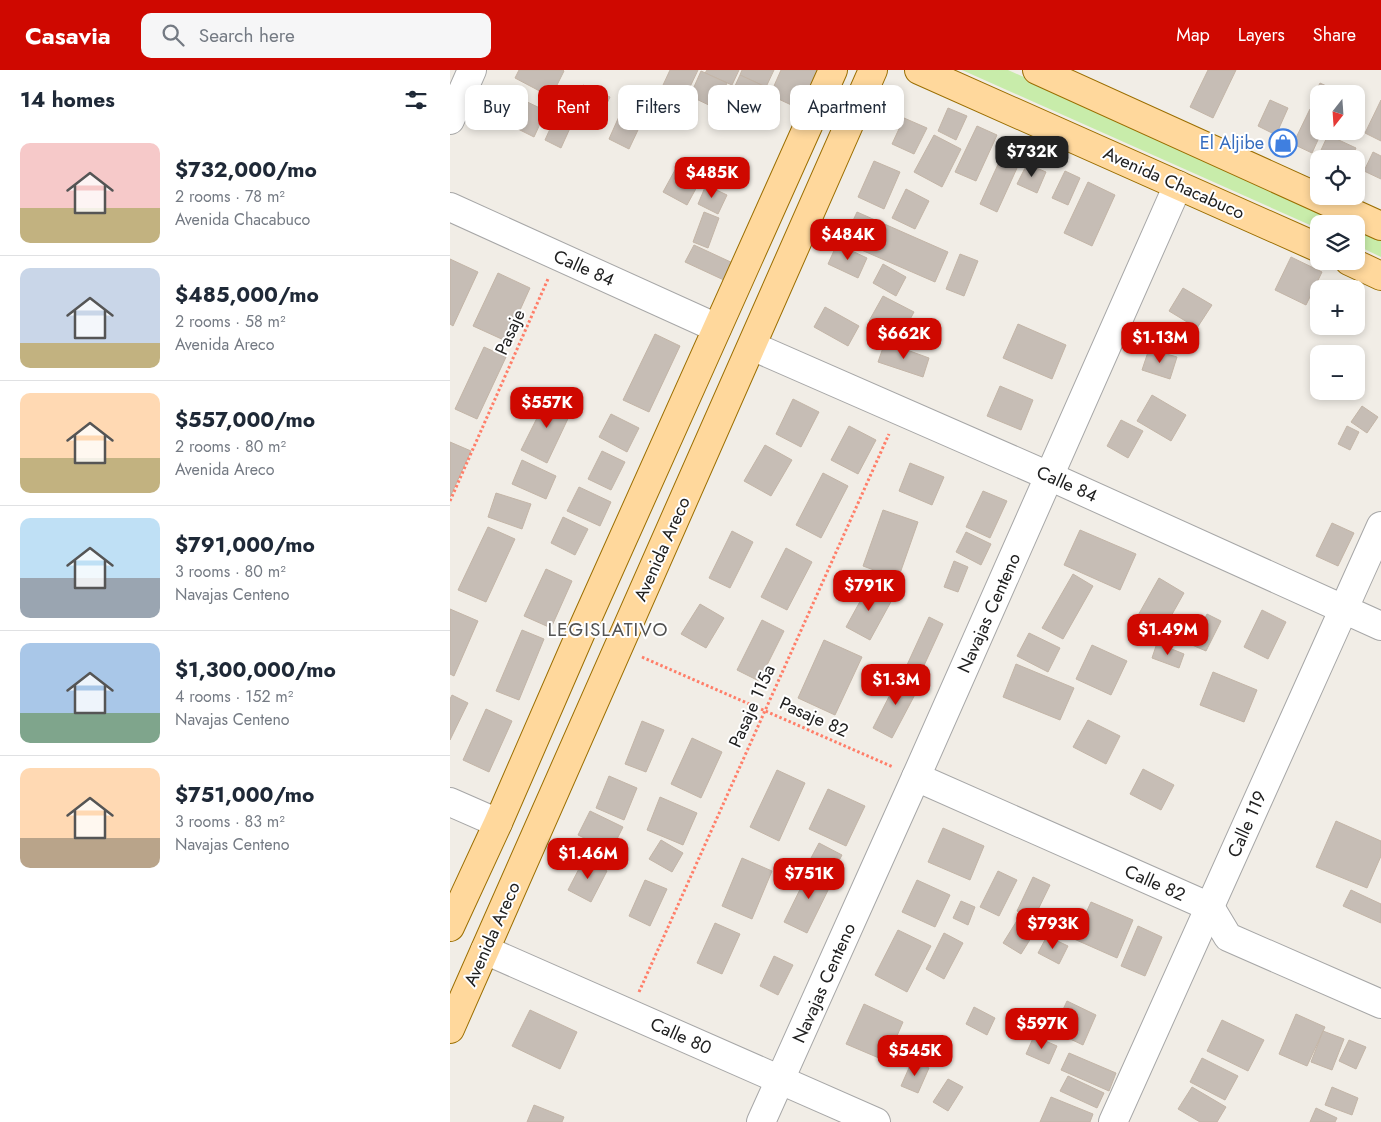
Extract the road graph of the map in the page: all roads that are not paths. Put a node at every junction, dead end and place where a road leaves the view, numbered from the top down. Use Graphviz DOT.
graph roads {
  1 [pos="472,70"];
  2 [pos="833,70"];
  3 [pos="873,70"];
  4 [pos="920,70"];
  5 [pos="1037,70"];
  6 [pos="450,120"];
  7 [pos="1178,185"];
  8 [pos="450,207"];
  9 [pos="1381,226"];
  10 [pos="1310,244"];
  11 [pos="1365,268"];
  12 [pos="1381,276"];
  13 [pos="717,328"];
  14 [pos="752,346"];
  15 [pos="1049,476"];
  16 [pos="1381,526"];
  17 [pos="1344,609"];
  18 [pos="1381,626"];
  19 [pos="916,777"];
  20 [pos="450,802"];
  21 [pos="498,823"];
  22 [pos="1210,907"];
  23 [pos="450,927"];
  24 [pos="485,950"];
  25 [pos="1381,1004"];
  26 [pos="450,1029"];
  27 [pos="780,1080"];
  28 [pos="762,1122"];
  29 [pos="876,1122"];
  30 [pos="1113,1122"];
  1 -- 6 [label="street"];
  2 -- 13 [label="main road"];
  3 -- 14 [label="main road, Avenida Areco"];
  4 -- 7 [label="main road, Avenida Chacabuco"];
  5 -- 9 [label="main road"];
  7 -- 10 [label="main road, Avenida Chacabuco"];
  7 -- 15 [label="street, Navajas Centeno"];
  8 -- 13 [label="street, Calle 84"];
  11 -- 12 [label="main road"];
  13 -- 21 [label="main road"];
  14 -- 15 [label="street, Calle 84"];
  14 -- 24 [label="main road, Avenida Areco"];
  15 -- 17 [label="street, Calle 84"];
  15 -- 19 [label="street, Navajas Centeno"];
  16 -- 17 [label="street, Calle 119"];
  17 -- 18 [label="street, Calle 84"];
  17 -- 22 [label="street, Calle 119"];
  19 -- 22 [label="street, Calle 82"];
  19 -- 27 [label="street, Navajas Centeno"];
  20 -- 21 [label="street"];
  21 -- 23 [label="main road"];
  22 -- 25 [label="street"];
  22 -- 30 [label="street, Calle 119"];
  24 -- 26 [label="main road, Avenida Areco"];
  24 -- 27 [label="street, Calle 80"];
  27 -- 28 [label="street, Navajas Centeno"];
  27 -- 29 [label="street, Calle 80"];
}
